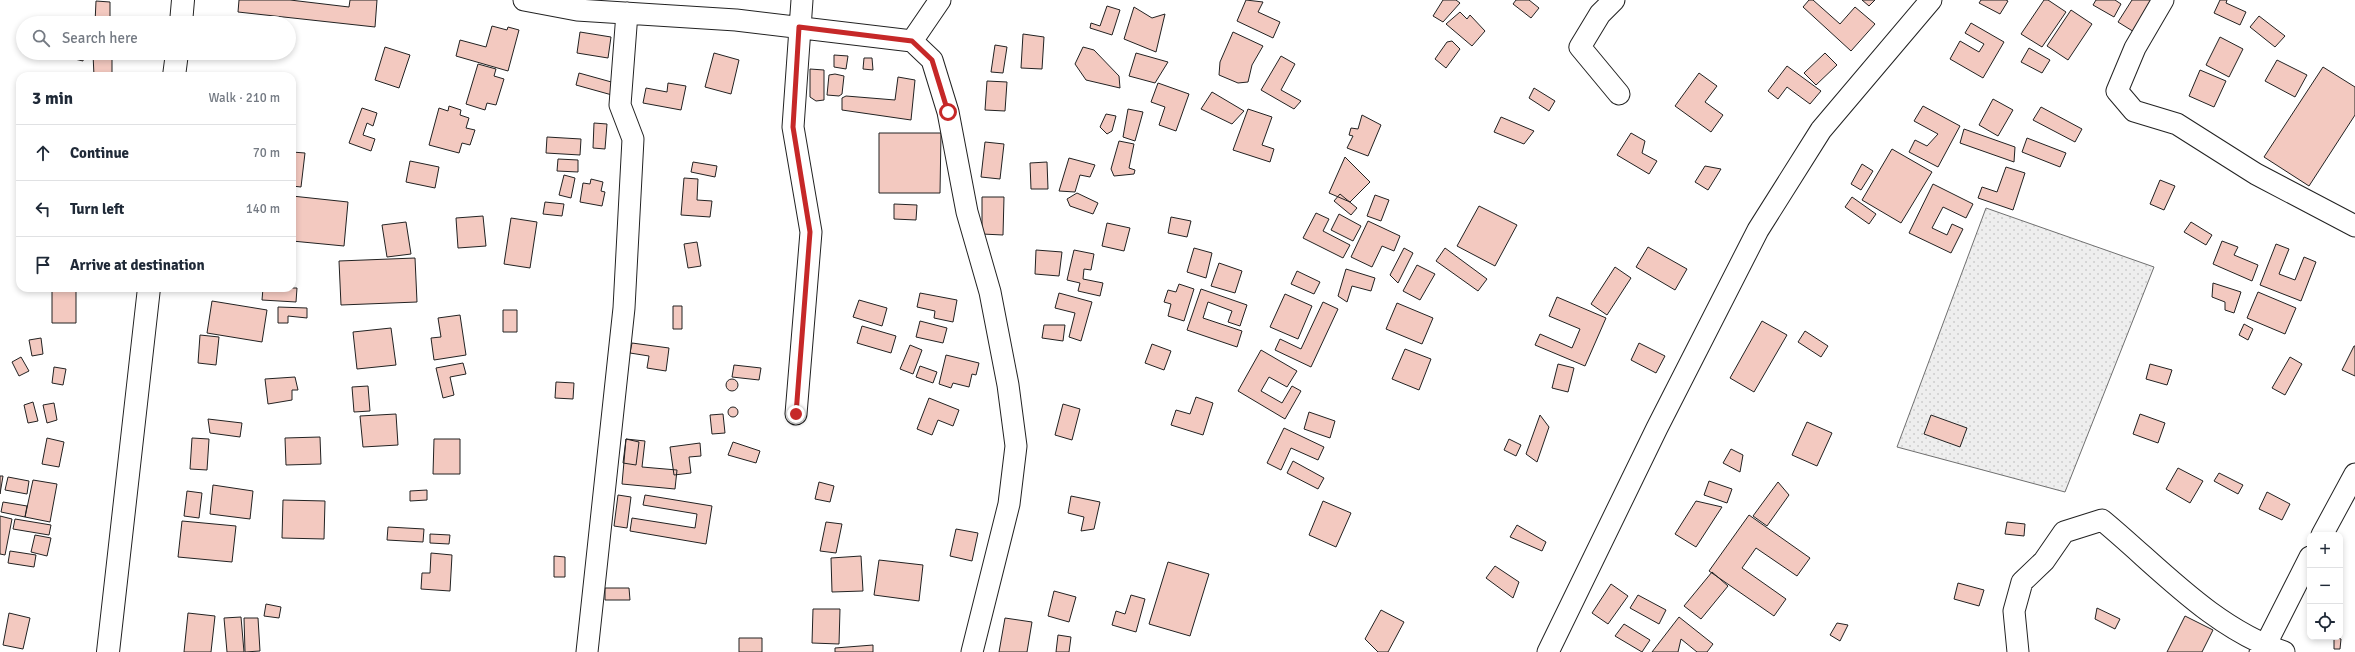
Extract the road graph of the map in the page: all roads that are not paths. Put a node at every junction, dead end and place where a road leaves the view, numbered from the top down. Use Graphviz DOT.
graph roads {
  1 [pos="184,0"];
  2 [pos="524,0"];
  3 [pos="802,0"];
  4 [pos="940,0"];
  5 [pos="1614,0"];
  6 [pos="1931,0"];
  7 [pos="2163,0"];
  8 [pos="627,13"];
  9 [pos="182,16"];
  10 [pos="799,27"];
  11 [pos="912,41"];
  12 [pos="176,60"];
  13 [pos="175,72"];
  14 [pos="1619,94"];
  15 [pos="2355,226"];
  16 [pos="149,292"];
  17 [pos="796,414"];
  18 [pos="2355,474"];
  19 [pos="2324,532"];
  20 [pos="2307,564"];
  21 [pos="2270,650"];
  22 [pos="108,652"];
  23 [pos="587,652"];
  24 [pos="972,652"];
  25 [pos="1548,652"];
  26 [pos="2018,652"];
  1 -- 9 [label="highway"];
  2 -- 8 [label="street"];
  3 -- 10 [label="street"];
  4 -- 11 [label="street"];
  5 -- 14 [label="street"];
  6 -- 25 [label="street"];
  7 -- 15 [label="street"];
  8 -- 10 [label="street"];
  8 -- 23 [label="street"];
  10 -- 11 [label="street"];
  10 -- 17 [label="street"];
  11 -- 24 [label="street"];
  12 -- 13 [label="highway"];
  16 -- 22 [label="highway"];
  18 -- 19 [label="street"];
  20 -- 21 [label="street"];
  21 -- 26 [label="street"];
}
